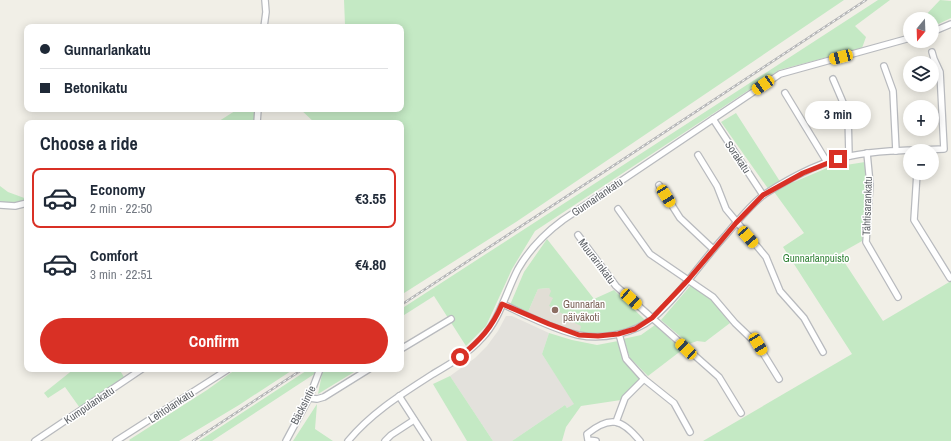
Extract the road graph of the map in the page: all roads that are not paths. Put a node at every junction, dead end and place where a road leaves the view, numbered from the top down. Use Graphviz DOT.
graph roads {
  1 [pos="265,0"];
  2 [pos="264,24"];
  3 [pos="951,24"];
  4 [pos="939,29"];
  5 [pos="903,40"];
  6 [pos="932,52"];
  7 [pos="884,66"];
  8 [pos="833,80"];
  9 [pos="785,93"];
  10 [pos="713,119"];
  11 [pos="939,150"];
  12 [pos="896,151"];
  13 [pos="903,151"];
  14 [pos="867,153"];
  15 [pos="698,155"];
  16 [pos="849,156"];
  17 [pos="827,162"];
  18 [pos="917,180"];
  19 [pos="659,185"];
  20 [pos="763,195"];
  21 [pos="0,204"];
  22 [pos="24,204"];
  23 [pos="618,209"];
  24 [pos="736,223"];
  25 [pos="578,235"];
  26 [pos="713,249"];
  27 [pos="950,278"];
  28 [pos="688,280"];
  29 [pos="898,297"];
  30 [pos="502,304"];
  31 [pos="652,318"];
  32 [pos="451,319"];
  33 [pos="618,334"];
  34 [pos="404,348"];
  35 [pos="823,352"];
  36 [pos="138,372"];
  37 [pos="224,372"];
  38 [pos="319,372"];
  39 [pos="364,372"];
  40 [pos="644,379"];
  41 [pos="779,379"];
  42 [pos="399,396"];
  43 [pos="309,398"];
  44 [pos="741,413"];
  45 [pos="414,420"];
  46 [pos="616,422"];
  47 [pos="690,432"];
  48 [pos="35,441"];
  49 [pos="116,441"];
  50 [pos="286,441"];
  51 [pos="348,441"];
  52 [pos="385,441"];
  53 [pos="428,441"];
  54 [pos="596,441"];
  55 [pos="640,441"];
  1 -- 2 [label="street"];
  3 -- 4 [label="street"];
  5 -- 10 [label="street, Gunnarlankatu"];
  6 -- 11 [label="street"];
  7 -- 12 [label="street"];
  8 -- 16 [label="street"];
  9 -- 17 [label="street"];
  10 -- 20 [label="street, Sorakatu"];
  10 -- 30 [label="street, Gunnarlankatu"];
  12 -- 13 [label="street"];
  12 -- 14 [label="street"];
  14 -- 16 [label="street"];
  14 -- 29 [label="street, Tähtisarankatu"];
  15 -- 24 [label="street"];
  16 -- 17 [label="street"];
  17 -- 20 [label="street"];
  18 -- 27 [label="street"];
  19 -- 26 [label="street"];
  20 -- 24 [label="street"];
  21 -- 22 [label="street"];
  23 -- 28 [label="street"];
  24 -- 26 [label="street"];
  24 -- 35 [label="street"];
  25 -- 31 [label="street, Muurarinkatu"];
  26 -- 28 [label="street"];
  28 -- 31 [label="street"];
  28 -- 41 [label="street"];
  30 -- 33 [label="street"];
  30 -- 42 [label="street, Gunnarlankatu"];
  31 -- 33 [label="street"];
  31 -- 44 [label="street, Muurarinkatu"];
  32 -- 34 [label="street"];
  33 -- 40 [label="street"];
  36 -- 48 [label="street, Kumpulankatu"];
  37 -- 49 [label="street, Lehtolankatu"];
  38 -- 43 [label="street, Bäcksintie"];
  39 -- 43 [label="street"];
  40 -- 46 [label="street"];
  40 -- 47 [label="street"];
  42 -- 45 [label="street"];
  42 -- 51 [label="street, Gunnarlankatu"];
  43 -- 50 [label="street, Bäcksintie"];
  45 -- 52 [label="street"];
  45 -- 53 [label="street"];
  46 -- 54 [label="street"];
  46 -- 55 [label="street"];
}
